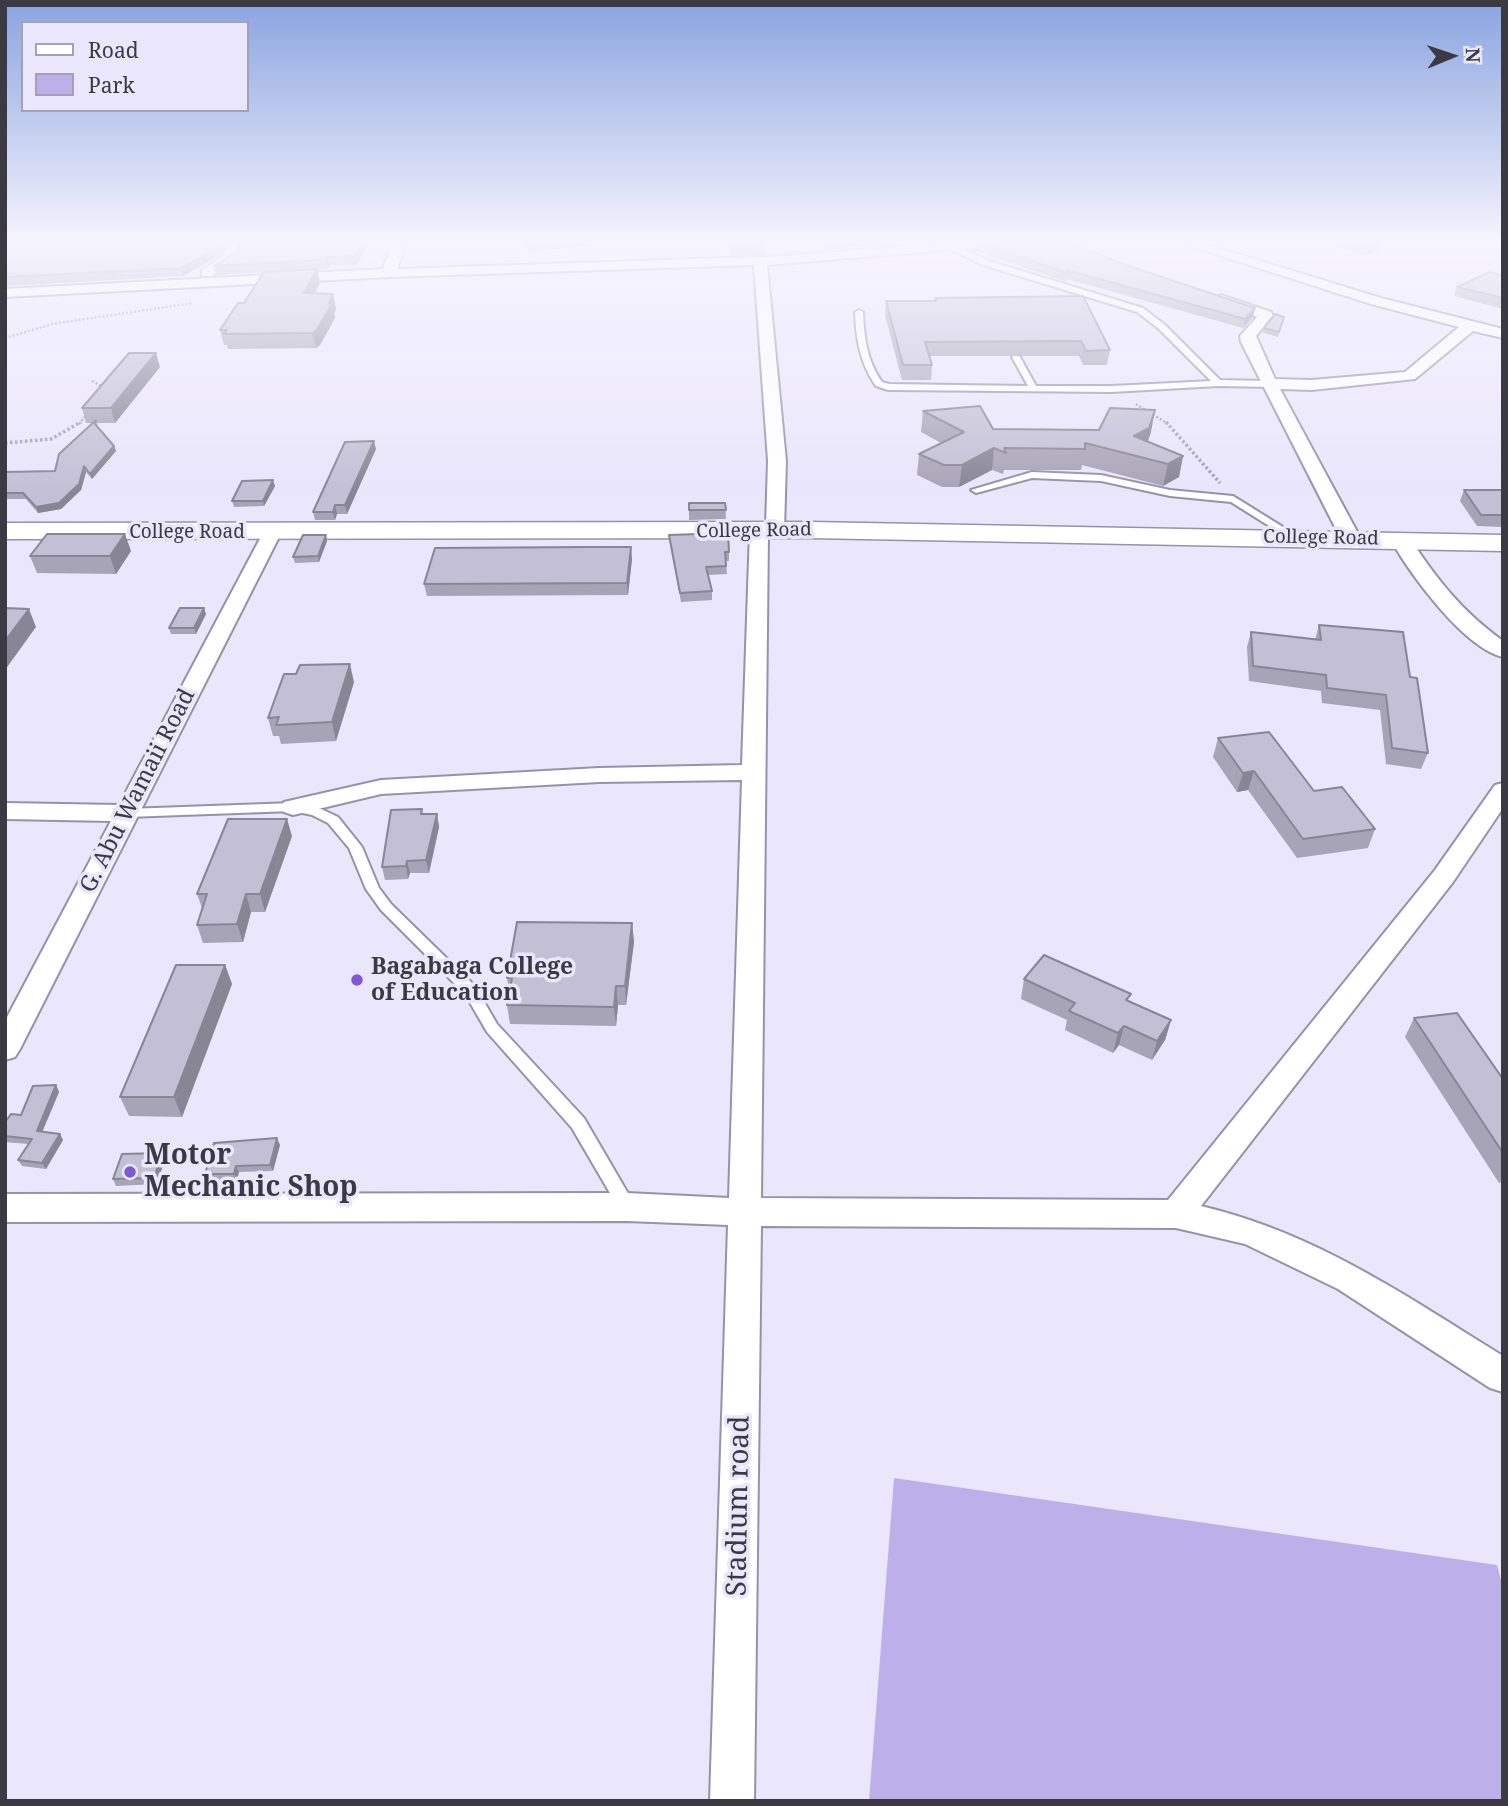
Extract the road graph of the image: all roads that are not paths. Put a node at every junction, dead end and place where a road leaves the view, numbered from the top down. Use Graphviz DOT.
graph roads {
  1 [pos="765,324"];
  2 [pos="859,324"];
  3 [pos="1158,324"];
  4 [pos="1258,324"];
  5 [pos="1464,324"];
  6 [pos="1470,326"];
  7 [pos="1503,334"];
  8 [pos="1016,357"];
  9 [pos="1218,383"];
  10 [pos="1269,384"];
  11 [pos="1034,389"];
  12 [pos="976,490"];
  13 [pos="767,530"];
  14 [pos="5,531"];
  15 [pos="271,533"];
  16 [pos="1294,537"];
  17 [pos="1351,539"];
  18 [pos="1401,540"];
  19 [pos="1503,543"];
  20 [pos="1503,651"];
  21 [pos="754,772"];
  22 [pos="1503,790"];
  23 [pos="292,807"];
  24 [pos="5,811"];
  25 [pos="127,813"];
  26 [pos="5,1049"];
  27 [pos="627,1207"];
  28 [pos="5,1208"];
  29 [pos="746,1212"];
  30 [pos="1176,1214"];
  31 [pos="1503,1376"];
  32 [pos="732,1801"];
  1 -- 13 [label="street, Stadium road"];
  2 -- 11 [label="lane"];
  3 -- 9 [label="lane"];
  4 -- 10 [label="street"];
  5 -- 6 [label="street"];
  6 -- 7 [label="street"];
  6 -- 10 [label="street"];
  8 -- 11 [label="lane"];
  9 -- 10 [label="lane"];
  9 -- 11 [label="lane"];
  10 -- 17 [label="street"];
  12 -- 16 [label="lane"];
  13 -- 15 [label="street, College Road"];
  13 -- 16 [label="street, College Road"];
  13 -- 21 [label="street, Stadium road"];
  14 -- 15 [label="street, College Road"];
  15 -- 25 [label="street, G. Abu Wamaii Road"];
  16 -- 17 [label="street, College Road"];
  17 -- 18 [label="street, College Road"];
  18 -- 19 [label="street, College Road"];
  18 -- 20 [label="street"];
  21 -- 23 [label="street"];
  21 -- 29 [label="street, Stadium road"];
  22 -- 30 [label="street"];
  23 -- 25 [label="lane"];
  23 -- 27 [label="lane"];
  24 -- 25 [label="street"];
  25 -- 26 [label="street, G. Abu Wamaii Road"];
  27 -- 28 [label="street"];
  27 -- 29 [label="street"];
  29 -- 30 [label="street"];
  29 -- 32 [label="street, Stadium road"];
  30 -- 31 [label="street"];
}
